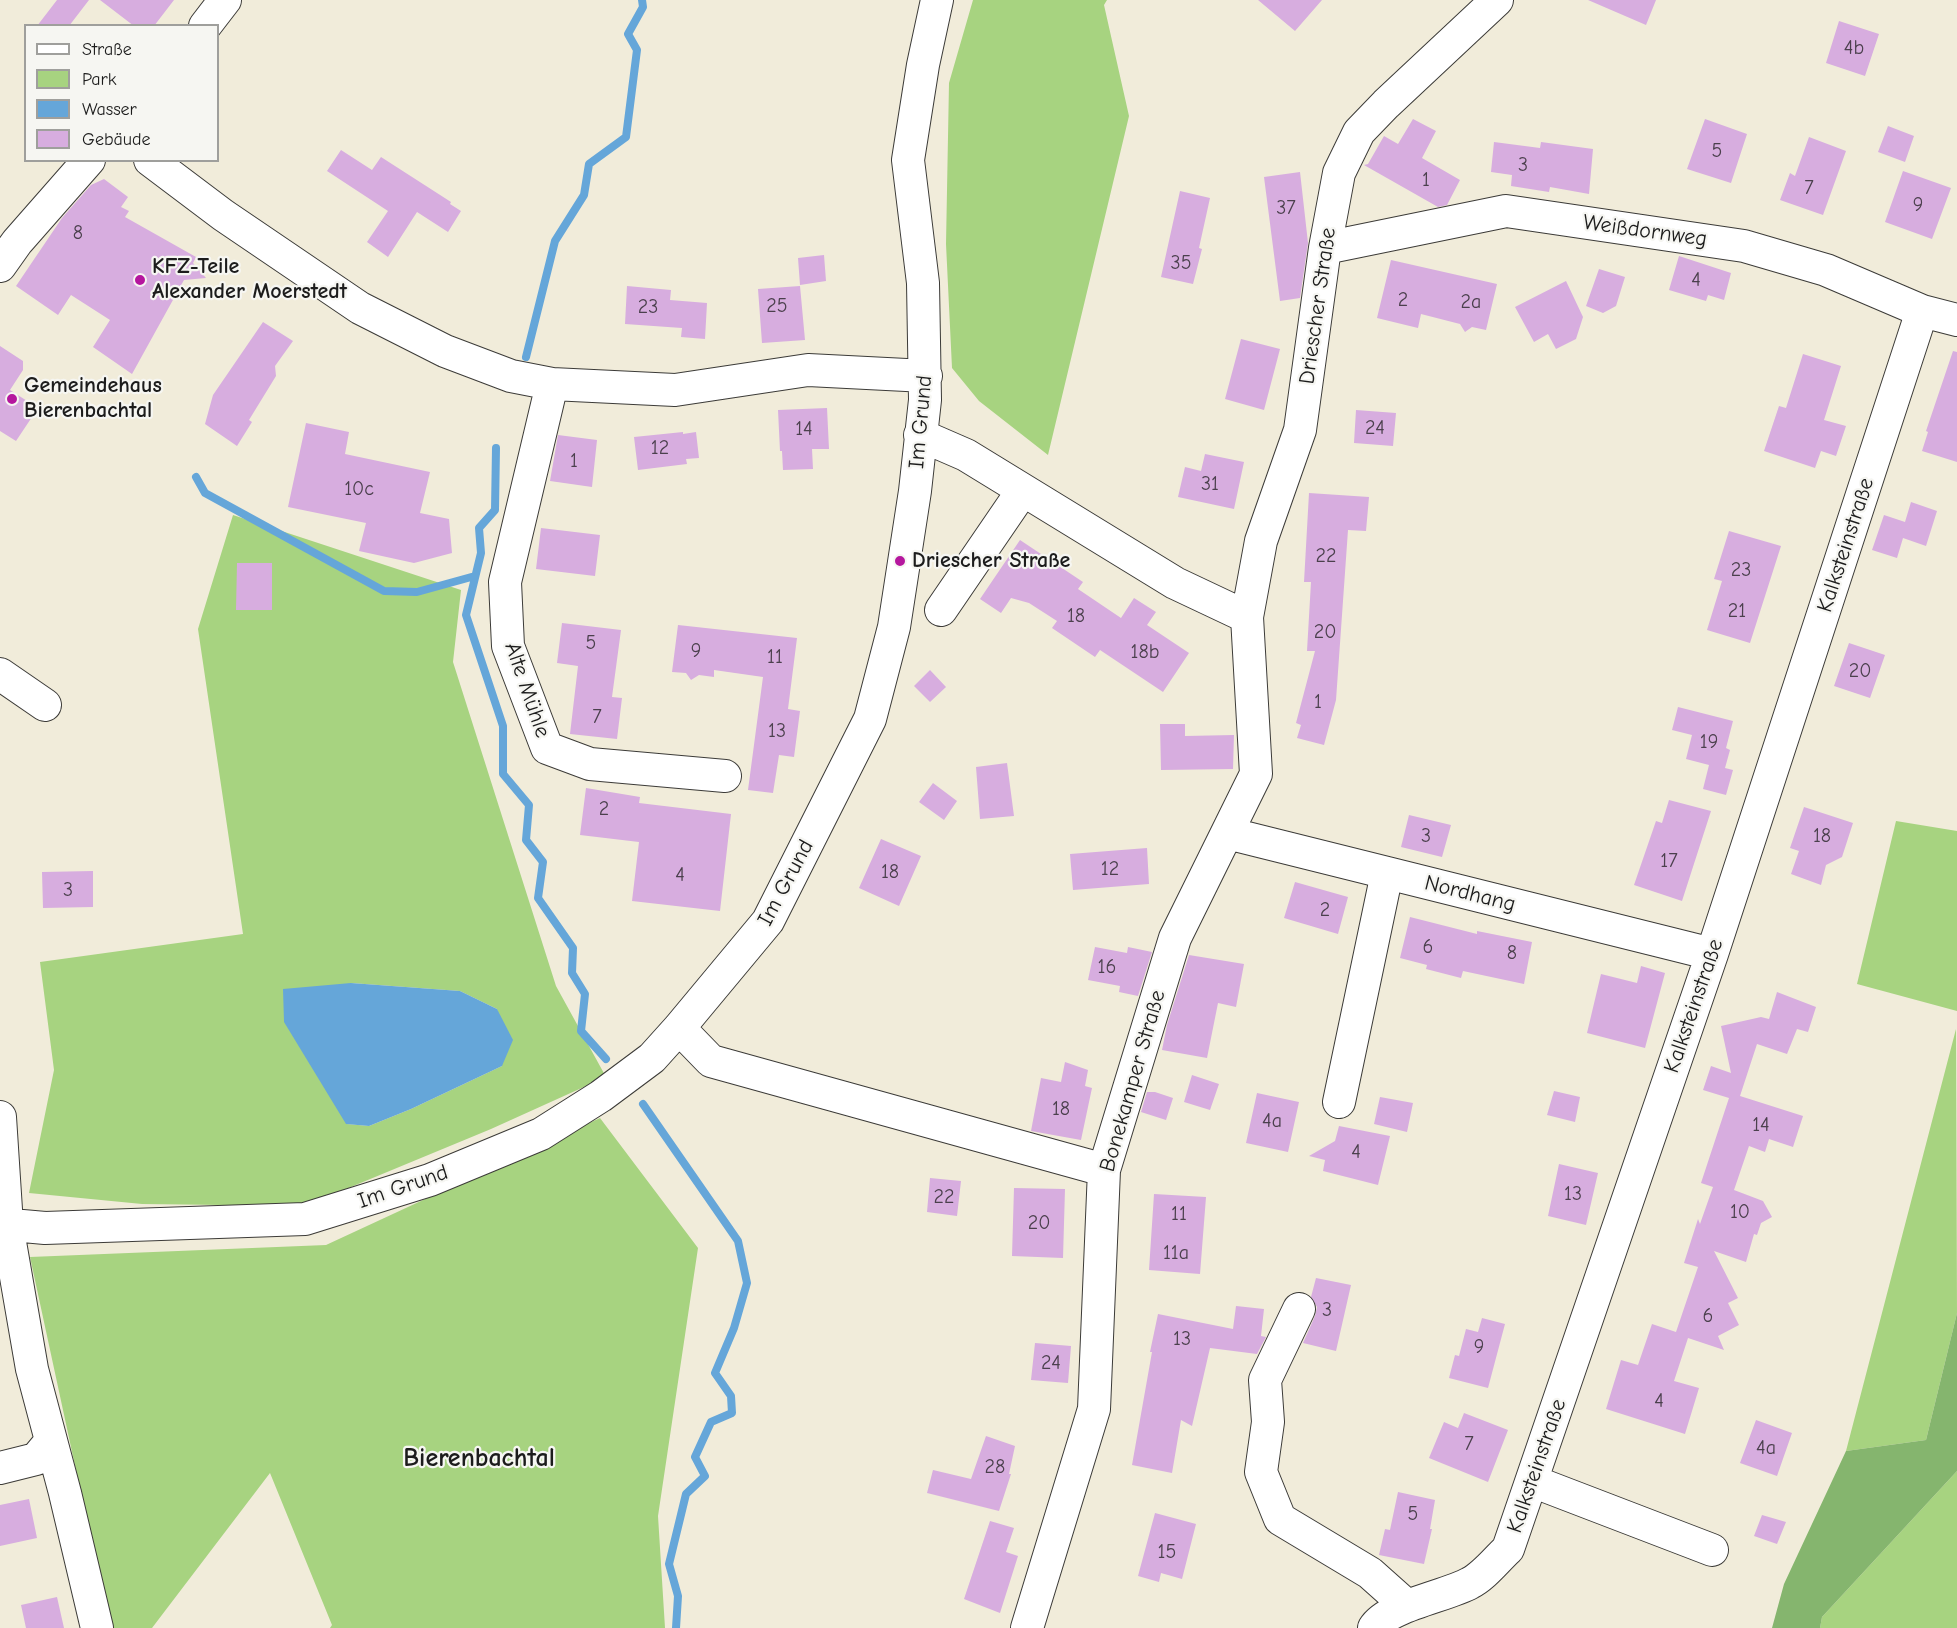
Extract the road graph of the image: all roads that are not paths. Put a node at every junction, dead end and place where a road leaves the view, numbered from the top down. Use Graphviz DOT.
graph roads {
  1 [pos="225,0"];
  2 [pos="937,0"];
  3 [pos="1497,0"];
  4 [pos="207,24"];
  5 [pos="86,162"];
  6 [pos="153,162"];
  7 [pos="1325,248"];
  8 [pos="0,266"];
  9 [pos="1922,311"];
  10 [pos="1957,320"];
  11 [pos="926,376"];
  12 [pos="552,384"];
  13 [pos="920,435"];
  14 [pos="1023,490"];
  15 [pos="941,610"];
  16 [pos="1248,617"];
  17 [pos="0,674"];
  18 [pos="45,705"];
  19 [pos="725,776"];
  20 [pos="1227,833"];
  21 [pos="1387,873"];
  22 [pos="1712,954"];
  23 [pos="680,1028"];
  24 [pos="1339,1102"];
  25 [pos="0,1117"];
  26 [pos="1104,1170"];
  27 [pos="3,1225"];
  28 [pos="1299,1309"];
  29 [pos="51,1441"];
  30 [pos="0,1468"];
  31 [pos="1532,1481"];
  32 [pos="1712,1550"];
  33 [pos="1407,1606"];
  34 [pos="97,1628"];
  35 [pos="1027,1628"];
  36 [pos="1374,1628"];
  1 -- 4 [label="street"];
  2 -- 11 [label="street, Im Grund"];
  3 -- 7 [label="street, Driescher Straße"];
  5 -- 8 [label="street"];
  6 -- 12 [label="street"];
  7 -- 9 [label="street, Weißdornweg"];
  7 -- 16 [label="street, Driescher Straße"];
  9 -- 10 [label="street, Weißdornweg"];
  9 -- 22 [label="street, Kalksteinstraße"];
  11 -- 12 [label="street"];
  11 -- 13 [label="street, Im Grund"];
  12 -- 19 [label="street, Alte Mühle"];
  13 -- 14 [label="street"];
  13 -- 23 [label="street, Im Grund"];
  14 -- 15 [label="street"];
  14 -- 16 [label="street"];
  16 -- 20 [label="street, Bonekamper Straße"];
  17 -- 18 [label="street"];
  20 -- 21 [label="street, Nordhang"];
  20 -- 26 [label="street, Bonekamper Straße"];
  21 -- 22 [label="street, Nordhang"];
  21 -- 24 [label="street"];
  22 -- 31 [label="street, Kalksteinstraße"];
  23 -- 26 [label="street"];
  23 -- 27 [label="street, Im Grund"];
  25 -- 27 [label="street"];
  26 -- 35 [label="street, Bonekamper Straße"];
  27 -- 29 [label="street"];
  28 -- 33 [label="street"];
  29 -- 30 [label="street"];
  29 -- 34 [label="street"];
  31 -- 32 [label="street"];
  31 -- 33 [label="street, Kalksteinstraße"];
  33 -- 36 [label="street, Kalksteinstraße"];
}
